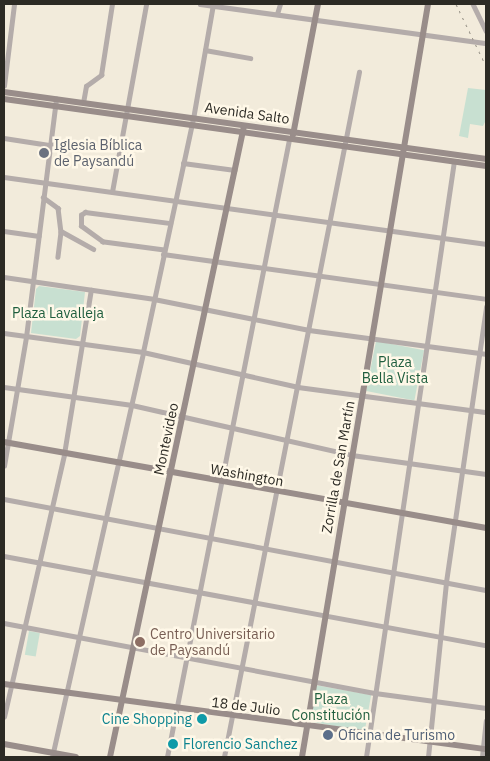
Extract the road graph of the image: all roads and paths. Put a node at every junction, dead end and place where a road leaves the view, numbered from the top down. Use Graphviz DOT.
graph roads {
  1 [pos="14,4"];
  2 [pos="112,4"];
  3 [pos="146,4"];
  4 [pos="200,4"];
  5 [pos="280,4"];
  6 [pos="318,4"];
  7 [pos="428,4"];
  8 [pos="473,4"];
  9 [pos="213,5"];
  10 [pos="277,14"];
  11 [pos="315,19"];
  12 [pos="486,31"];
  13 [pos="424,35"];
  14 [pos="486,43"];
  15 [pos="205,50"];
  16 [pos="250,58"];
  17 [pos="359,72"];
  18 [pos="4,86"];
  19 [pos="4,92"];
  20 [pos="4,99"];
  21 [pos="56,103"];
  22 [pos="81,105"];
  23 [pos="127,112"];
  24 [pos="192,122"];
  25 [pos="244,126"];
  26 [pos="288,132"];
  27 [pos="243,133"];
  28 [pos="320,136"];
  29 [pos="4,138"];
  30 [pos="347,139"];
  31 [pos="292,140"];
  32 [pos="318,143"];
  33 [pos="50,145"];
  34 [pos="346,147"];
  35 [pos="403,147"];
  36 [pos="402,155"];
  37 [pos="454,158"];
  38 [pos="486,159"];
  39 [pos="183,163"];
  40 [pos="486,166"];
  41 [pos="235,170"];
  42 [pos="4,177"];
  43 [pos="45,183"];
  44 [pos="112,192"];
  45 [pos="44,197"];
  46 [pos="175,200"];
  47 [pos="226,208"];
  48 [pos="275,214"];
  49 [pos="170,223"];
  50 [pos="331,223"];
  51 [pos="388,230"];
  52 [pos="4,231"];
  53 [pos="61,231"];
  54 [pos="39,236"];
  55 [pos="441,238"];
  56 [pos="486,244"];
  57 [pos="93,249"];
  58 [pos="164,252"];
  59 [pos="58,257"];
  60 [pos="214,262"];
  61 [pos="264,269"];
  62 [pos="320,276"];
  63 [pos="4,277"];
  64 [pos="33,281"];
  65 [pos="379,285"];
  66 [pos="91,290"];
  67 [pos="433,292"];
  68 [pos="486,299"];
  69 [pos="154,300"];
  70 [pos="486,307"];
  71 [pos="205,308"];
  72 [pos="254,318"];
  73 [pos="309,330"];
  74 [pos="4,333"];
  75 [pos="26,337"];
  76 [pos="372,338"];
  77 [pos="83,344"];
  78 [pos="426,346"];
  79 [pos="143,352"];
  80 [pos="479,353"];
  81 [pos="486,354"];
  82 [pos="194,362"];
  83 [pos="244,374"];
  84 [pos="4,387"];
  85 [pos="298,387"];
  86 [pos="17,389"];
  87 [pos="362,396"];
  88 [pos="75,397"];
  89 [pos="419,403"];
  90 [pos="132,405"];
  91 [pos="471,410"];
  92 [pos="486,412"];
  93 [pos="183,416"];
  94 [pos="234,427"];
  95 [pos="287,440"];
  96 [pos="6,443"];
  97 [pos="64,454"];
  98 [pos="352,455"];
  99 [pos="119,464"];
  100 [pos="410,464"];
  101 [pos="4,466"];
  102 [pos="462,471"];
  103 [pos="171,474"];
  104 [pos="486,474"];
  105 [pos="223,483"];
  106 [pos="277,493"];
  107 [pos="4,499"];
  108 [pos="344,504"];
  109 [pos="53,508"];
  110 [pos="403,514"];
  111 [pos="107,519"];
  112 [pos="455,523"];
  113 [pos="486,528"];
  114 [pos="160,529"];
  115 [pos="212,538"];
  116 [pos="266,548"];
  117 [pos="4,556"];
  118 [pos="334,561"];
  119 [pos="40,563"];
  120 [pos="95,573"];
  121 [pos="396,573"];
  122 [pos="446,582"];
  123 [pos="148,583"];
  124 [pos="486,590"];
  125 [pos="202,593"];
  126 [pos="255,602"];
  127 [pos="324,615"];
  128 [pos="4,623"];
  129 [pos="25,626"];
  130 [pos="388,627"];
  131 [pos="80,636"];
  132 [pos="440,637"];
  133 [pos="486,646"];
  134 [pos="135,647"];
  135 [pos="189,657"];
  136 [pos="242,667"];
  137 [pos="314,680"];
  138 [pos="4,684"];
  139 [pos="12,686"];
  140 [pos="376,692"];
  141 [pos="66,695"];
  142 [pos="433,702"];
  143 [pos="122,703"];
  144 [pos="486,708"];
  145 [pos="176,709"];
  146 [pos="4,717"];
  147 [pos="233,718"];
  148 [pos="486,721"];
  149 [pos="306,726"];
  150 [pos="368,735"];
  151 [pos="429,742"];
  152 [pos="4,744"];
  153 [pos="485,749"];
  154 [pos="52,755"];
  155 [pos="76,757"];
  156 [pos="110,757"];
  157 [pos="167,757"];
  158 [pos="224,757"];
  159 [pos="302,757"];
  160 [pos="366,757"];
  161 [pos="428,757"];
  162 [pos="482,757"];
  1 -- 18 [label="street"];
  2 -- 22 [label="street"];
  3 -- 23 [label="street"];
  4 -- 9 [label="street"];
  5 -- 10 [label="street"];
  6 -- 11 [label="street"];
  7 -- 13 [label="street, Zorrilla de San Martín"];
  8 -- 12 [label="street"];
  9 -- 10 [label="street"];
  9 -- 15 [label="street"];
  10 -- 11 [label="street"];
  11 -- 13 [label="street"];
  11 -- 26 [label="street"];
  13 -- 14 [label="street"];
  13 -- 35 [label="street, Zorrilla de San Martín"];
  15 -- 16 [label="street"];
  15 -- 24 [label="street"];
  17 -- 30 [label="street"];
  19 -- 21 [label="street, Avenida Salto"];
  20 -- 21 [label="street, Avenida Salto"];
  21 -- 22 [label="street, Avenida Salto"];
  21 -- 33 [label="street"];
  22 -- 23 [label="street, Avenida Salto"];
  23 -- 24 [label="street, Avenida Salto"];
  23 -- 44 [label="street"];
  24 -- 25 [label="street, Avenida Salto"];
  24 -- 27 [label="street, Avenida Salto"];
  24 -- 39 [label="street"];
  25 -- 26 [label="street, Avenida Salto"];
  25 -- 27 [label="street, Montevideo"];
  26 -- 28 [label="street, Avenida Salto"];
  26 -- 31 [label="street"];
  27 -- 31 [label="street, Avenida Salto"];
  27 -- 41 [label="street, Montevideo"];
  28 -- 30 [label="street, Avenida Salto"];
  28 -- 32 [label="street"];
  29 -- 33 [label="street"];
  30 -- 34 [label="street"];
  30 -- 35 [label="street, Avenida Salto"];
  31 -- 32 [label="street, Avenida Salto"];
  31 -- 48 [label="street"];
  32 -- 34 [label="street, Avenida Salto"];
  33 -- 43 [label="street"];
  34 -- 36 [label="street, Avenida Salto"];
  34 -- 50 [label="street"];
  35 -- 36 [label="street, Zorrilla de San Martín"];
  35 -- 37 [label="street, Avenida Salto"];
  36 -- 37 [label="street, Avenida Salto"];
  36 -- 51 [label="street, Zorrilla de San Martín"];
  37 -- 38 [label="street, Avenida Salto"];
  37 -- 40 [label="street, Avenida Salto"];
  37 -- 55 [label="street"];
  39 -- 41 [label="street"];
  39 -- 46 [label="street"];
  41 -- 47 [label="street, Montevideo"];
  42 -- 43 [label="street"];
  43 -- 44 [label="street"];
  43 -- 45 [label="street"];
  44 -- 46 [label="street"];
  45 -- 53 [label="street"];
  45 -- 54 [label="street"];
  46 -- 47 [label="street"];
  46 -- 49 [label="street"];
  47 -- 48 [label="street"];
  47 -- 60 [label="street, Montevideo"];
  48 -- 50 [label="street"];
  48 -- 61 [label="street"];
  49 -- 58 [label="street"];
  49 -- 58 [label="street"];
  50 -- 51 [label="street"];
  50 -- 62 [label="street"];
  51 -- 55 [label="street"];
  51 -- 65 [label="street, Zorrilla de San Martín"];
  52 -- 54 [label="street"];
  53 -- 57 [label="street"];
  53 -- 59 [label="street"];
  54 -- 64 [label="street"];
  55 -- 56 [label="street"];
  55 -- 67 [label="street"];
  58 -- 60 [label="street"];
  58 -- 69 [label="street"];
  60 -- 61 [label="street"];
  60 -- 71 [label="street, Montevideo"];
  61 -- 62 [label="street"];
  61 -- 72 [label="street"];
  62 -- 65 [label="street"];
  62 -- 73 [label="street"];
  63 -- 64 [label="street"];
  64 -- 66 [label="street"];
  64 -- 75 [label="street"];
  65 -- 67 [label="street"];
  65 -- 76 [label="street, Zorrilla de San Martín"];
  66 -- 69 [label="street"];
  66 -- 77 [label="street"];
  67 -- 68 [label="street"];
  67 -- 78 [label="street"];
  69 -- 71 [label="street"];
  69 -- 79 [label="street"];
  70 -- 80 [label="street"];
  71 -- 72 [label="street"];
  71 -- 82 [label="street, Montevideo"];
  72 -- 73 [label="street"];
  72 -- 83 [label="street"];
  73 -- 76 [label="street"];
  73 -- 85 [label="street"];
  74 -- 75 [label="street"];
  75 -- 77 [label="street"];
  75 -- 86 [label="street"];
  76 -- 78 [label="street"];
  76 -- 87 [label="street, Zorrilla de San Martín"];
  77 -- 79 [label="street"];
  77 -- 88 [label="street"];
  78 -- 80 [label="street"];
  78 -- 89 [label="street"];
  79 -- 82 [label="street"];
  79 -- 90 [label="street"];
  80 -- 81 [label="street"];
  80 -- 91 [label="street"];
  82 -- 83 [label="street"];
  82 -- 93 [label="street, Montevideo"];
  83 -- 85 [label="street"];
  83 -- 94 [label="street"];
  84 -- 86 [label="street"];
  85 -- 87 [label="street"];
  85 -- 95 [label="street"];
  86 -- 88 [label="street"];
  86 -- 96 [label="street"];
  87 -- 89 [label="street"];
  87 -- 98 [label="street, Zorrilla de San Martín"];
  88 -- 90 [label="street"];
  88 -- 97 [label="street"];
  89 -- 91 [label="street"];
  89 -- 100 [label="street"];
  90 -- 93 [label="street"];
  90 -- 99 [label="street"];
  91 -- 92 [label="street"];
  91 -- 102 [label="street"];
  93 -- 94 [label="street"];
  93 -- 103 [label="street, Montevideo"];
  94 -- 95 [label="street"];
  94 -- 105 [label="street"];
  95 -- 98 [label="street"];
  95 -- 106 [label="street"];
  96 -- 97 [label="street, Washington"];
  96 -- 101 [label="street"];
  97 -- 99 [label="street, Washington"];
  97 -- 109 [label="street"];
  98 -- 100 [label="street"];
  98 -- 108 [label="street, Zorrilla de San Martín"];
  99 -- 103 [label="street, Washington"];
  99 -- 111 [label="street"];
  100 -- 102 [label="street"];
  100 -- 110 [label="street"];
  102 -- 104 [label="street"];
  102 -- 112 [label="street"];
  103 -- 105 [label="street, Washington"];
  103 -- 114 [label="street, Montevideo"];
  105 -- 106 [label="street, Washington"];
  105 -- 115 [label="street"];
  106 -- 108 [label="street, Washington"];
  106 -- 116 [label="street"];
  107 -- 109 [label="street"];
  108 -- 110 [label="street, Washington"];
  108 -- 118 [label="street, Zorrilla de San Martín"];
  109 -- 111 [label="street"];
  109 -- 119 [label="street"];
  110 -- 112 [label="street, Washington"];
  110 -- 121 [label="street"];
  111 -- 114 [label="street"];
  111 -- 120 [label="street"];
  112 -- 113 [label="street, Washington"];
  112 -- 122 [label="street"];
  114 -- 115 [label="street"];
  114 -- 123 [label="street, Montevideo"];
  115 -- 116 [label="street"];
  115 -- 125 [label="street"];
  116 -- 118 [label="street"];
  116 -- 126 [label="street"];
  117 -- 119 [label="street"];
  118 -- 121 [label="street"];
  118 -- 127 [label="street, Zorrilla de San Martín"];
  119 -- 120 [label="street"];
  119 -- 129 [label="street"];
  120 -- 123 [label="street"];
  120 -- 131 [label="street"];
  121 -- 122 [label="street"];
  121 -- 130 [label="street"];
  122 -- 124 [label="street"];
  122 -- 132 [label="street"];
  123 -- 125 [label="street"];
  123 -- 134 [label="street, Montevideo"];
  125 -- 126 [label="street"];
  125 -- 135 [label="street"];
  126 -- 127 [label="street"];
  126 -- 136 [label="street"];
  127 -- 130 [label="street"];
  127 -- 137 [label="street, Zorrilla de San Martín"];
  128 -- 129 [label="street"];
  129 -- 131 [label="street"];
  129 -- 139 [label="street"];
  130 -- 132 [label="street"];
  130 -- 140 [label="street"];
  131 -- 134 [label="street"];
  131 -- 141 [label="street"];
  132 -- 133 [label="street"];
  132 -- 142 [label="street"];
  134 -- 135 [label="street"];
  134 -- 143 [label="street, Montevideo"];
  135 -- 136 [label="street"];
  135 -- 145 [label="street"];
  136 -- 137 [label="street"];
  136 -- 147 [label="street"];
  137 -- 140 [label="street"];
  137 -- 149 [label="street, Zorrilla de San Martín"];
  138 -- 139 [label="street, 18 de Julio"];
  139 -- 141 [label="street, 18 de Julio"];
  139 -- 146 [label="street"];
  140 -- 142 [label="street"];
  140 -- 150 [label="street"];
  141 -- 143 [label="street, 18 de Julio"];
  141 -- 154 [label="street"];
  142 -- 144 [label="street"];
  142 -- 151 [label="street"];
  143 -- 145 [label="street, 18 de Julio"];
  143 -- 156 [label="street, Montevideo"];
  145 -- 147 [label="street, 18 de Julio"];
  145 -- 157 [label="street"];
  147 -- 149 [label="street, 18 de Julio"];
  147 -- 158 [label="street"];
  148 -- 153 [label="street"];
  149 -- 150 [label="street, 18 de Julio"];
  149 -- 159 [label="street, Zorrilla de San Martín"];
  150 -- 151 [label="street, 18 de Julio"];
  150 -- 160 [label="street"];
  151 -- 153 [label="street, 18 de Julio"];
  151 -- 161 [label="street"];
  152 -- 154 [label="street"];
  153 -- 162 [label="street"];
  154 -- 155 [label="street"];
}
